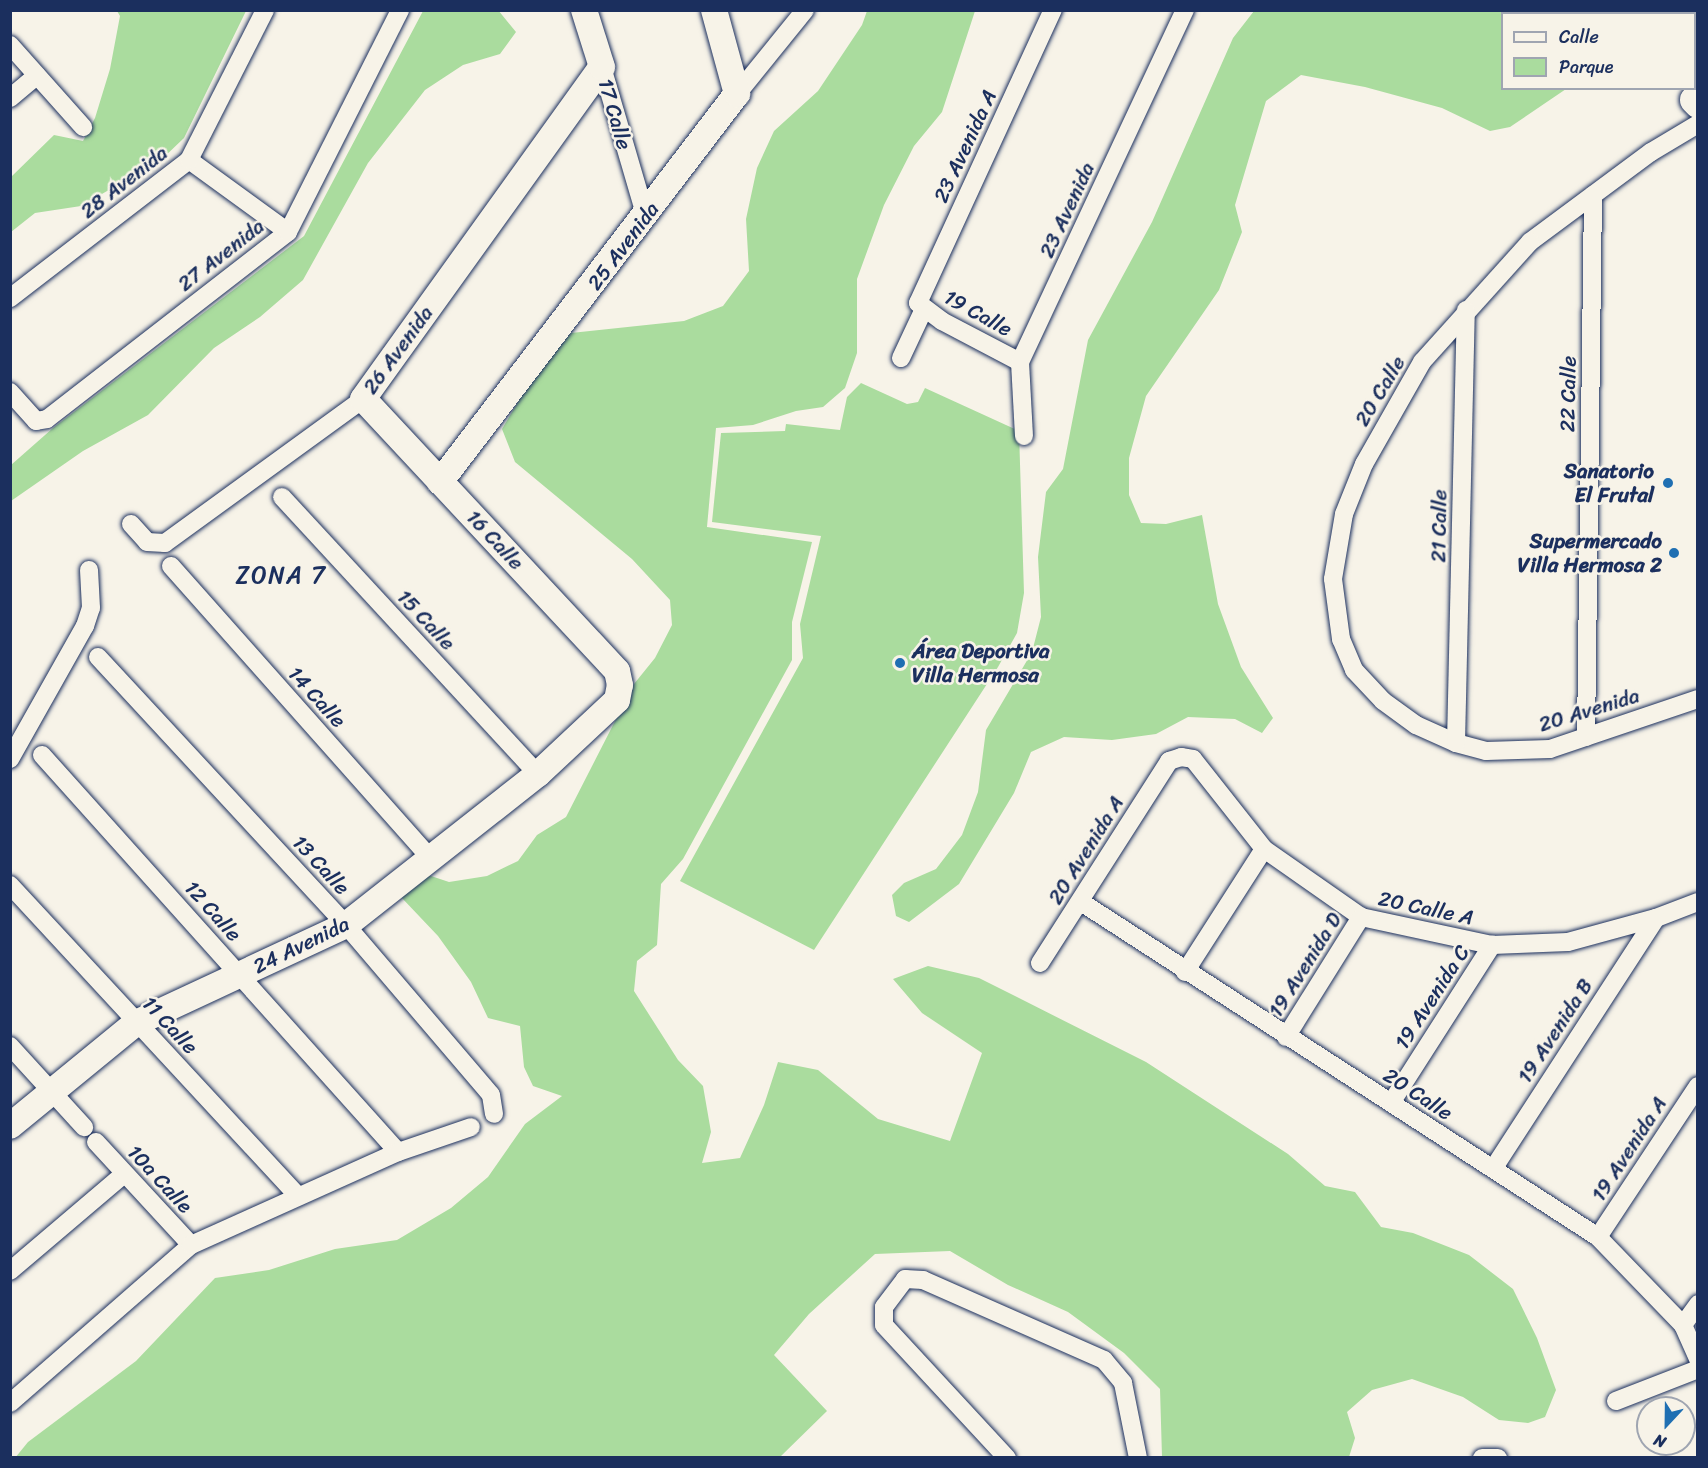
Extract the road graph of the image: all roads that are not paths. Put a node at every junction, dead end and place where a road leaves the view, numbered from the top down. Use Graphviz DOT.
graph roads {
  1 [pos="265,10"];
  2 [pos="400,10"];
  3 [pos="584,10"];
  4 [pos="714,10"];
  5 [pos="805,10"];
  6 [pos="1053,10"];
  7 [pos="1185,10"];
  8 [pos="10,45"];
  9 [pos="602,67"];
  10 [pos="37,75"];
  11 [pos="737,94"];
  12 [pos="10,98"];
  13 [pos="1694,105"];
  14 [pos="83,127"];
  15 [pos="189,160"];
  16 [pos="1593,195"];
  17 [pos="646,217"];
  18 [pos="288,232"];
  19 [pos="10,298"];
  20 [pos="921,305"];
  21 [pos="1466,310"];
  22 [pos="901,358"];
  23 [pos="1020,362"];
  24 [pos="10,392"];
  25 [pos="363,399"];
  26 [pos="1024,436"];
  27 [pos="440,482"];
  28 [pos="282,497"];
  29 [pos="131,524"];
  30 [pos="171,566"];
  31 [pos="89,570"];
  32 [pos="98,657"];
  33 [pos="620,685"];
  34 [pos="1698,699"];
  35 [pos="1586,737"];
  36 [pos="1456,743"];
  37 [pos="42,755"];
  38 [pos="10,759"];
  39 [pos="1169,761"];
  40 [pos="538,774"];
  41 [pos="1264,849"];
  42 [pos="430,858"];
  43 [pos="10,885"];
  44 [pos="1081,902"];
  45 [pos="1698,902"];
  46 [pos="1362,917"];
  47 [pos="1656,918"];
  48 [pos="346,925"];
  49 [pos="1492,945"];
  50 [pos="1040,963"];
  51 [pos="1185,972"];
  52 [pos="241,974"];
  53 [pos="136,1023"];
  54 [pos="1286,1036"];
  55 [pos="10,1046"];
  56 [pos="1698,1086"];
  57 [pos="53,1091"];
  58 [pos="1391,1103"];
  59 [pos="495,1114"];
  60 [pos="10,1126"];
  61 [pos="84,1127"];
  62 [pos="471,1127"];
  63 [pos="96,1142"];
  64 [pos="398,1152"];
  65 [pos="1492,1168"];
  66 [pos="124,1174"];
  67 [pos="298,1196"];
  68 [pos="1598,1237"];
  69 [pos="191,1245"];
  70 [pos="10,1271"];
  71 [pos="1698,1304"];
  72 [pos="1683,1325"];
  73 [pos="1698,1359"];
  74 [pos="1698,1369"];
  75 [pos="1617,1401"];
  76 [pos="10,1403"];
  77 [pos="1008,1458"];
  78 [pos="1138,1458"];
  79 [pos="1482,1458"];
  80 [pos="1498,1458"];
  1 -- 15 [label="street, 28 Avenida"];
  2 -- 18 [label="street, 27 Avenida"];
  3 -- 9 [label="main road, 17 Calle"];
  4 -- 11 [label="main road"];
  5 -- 11 [label="street, 25 Avenida"];
  6 -- 20 [label="street, 23 Avenida A"];
  7 -- 23 [label="street, 23 Avenida"];
  8 -- 10 [label="street"];
  9 -- 17 [label="street, 17 Calle"];
  9 -- 25 [label="main road, 26 Avenida"];
  10 -- 12 [label="street"];
  10 -- 14 [label="street"];
  11 -- 17 [label="main road, 25 Avenida"];
  13 -- 16 [label="street, 20 Calle"];
  15 -- 18 [label="street"];
  15 -- 19 [label="street, 28 Avenida"];
  16 -- 21 [label="street, 20 Calle"];
  16 -- 35 [label="street, 22 Calle"];
  17 -- 27 [label="main road, 25 Avenida"];
  18 -- 24 [label="street, 27 Avenida"];
  20 -- 22 [label="street, 23 Avenida A"];
  20 -- 23 [label="street, 19 Calle"];
  21 -- 36 [label="street, 21 Calle"];
  21 -- 36 [label="street, 20 Calle"];
  23 -- 26 [label="street, 23 Avenida"];
  25 -- 27 [label="main road, 16 Calle"];
  25 -- 29 [label="street, 26 Avenida"];
  27 -- 33 [label="main road, 16 Calle"];
  28 -- 40 [label="street, 15 Calle"];
  30 -- 42 [label="street, 14 Calle"];
  31 -- 38 [label="street"];
  32 -- 48 [label="street, 13 Calle"];
  33 -- 40 [label="main road, 24 Avenida"];
  34 -- 35 [label="street, 20 Avenida"];
  35 -- 36 [label="street, 20 Avenida"];
  37 -- 52 [label="street, 12 Calle"];
  39 -- 41 [label="street, 20 Calle A"];
  39 -- 44 [label="street, 20 Avenida A"];
  40 -- 42 [label="main road, 24 Avenida"];
  41 -- 46 [label="street, 20 Calle A"];
  41 -- 51 [label="street"];
  42 -- 48 [label="main road, 24 Avenida"];
  43 -- 53 [label="street, 11 Calle"];
  44 -- 50 [label="street, 20 Avenida A"];
  44 -- 51 [label="street, 20 Calle"];
  45 -- 47 [label="street, 20 Calle A"];
  46 -- 49 [label="street, 20 Calle A"];
  46 -- 54 [label="street, 19 Avenida D"];
  47 -- 49 [label="street, 20 Calle A"];
  47 -- 65 [label="street, 19 Avenida B"];
  48 -- 52 [label="main road, 24 Avenida"];
  48 -- 59 [label="street, 13 Calle"];
  49 -- 58 [label="street, 19 Avenida C"];
  51 -- 54 [label="street, 20 Calle"];
  52 -- 53 [label="main road, 24 Avenida"];
  52 -- 64 [label="street, 12 Calle"];
  53 -- 57 [label="main road, 24 Avenida"];
  53 -- 67 [label="street, 11 Calle"];
  54 -- 58 [label="street, 20 Calle"];
  55 -- 57 [label="street"];
  56 -- 68 [label="street, 19 Avenida A"];
  57 -- 60 [label="main road, 24 Avenida"];
  57 -- 61 [label="street"];
  58 -- 65 [label="street, 20 Calle"];
  62 -- 64 [label="street"];
  63 -- 66 [label="street, 10a Calle"];
  64 -- 67 [label="street"];
  65 -- 68 [label="street, 20 Calle"];
  66 -- 69 [label="street, 10a Calle"];
  66 -- 70 [label="street"];
  67 -- 69 [label="street"];
  68 -- 72 [label="street, 20 Calle"];
  69 -- 76 [label="street"];
  71 -- 72 [label="street"];
  72 -- 73 [label="street, 20 Calle"];
  74 -- 75 [label="street"];
  77 -- 78 [label="street"];
  79 -- 80 [label="street"];
}
